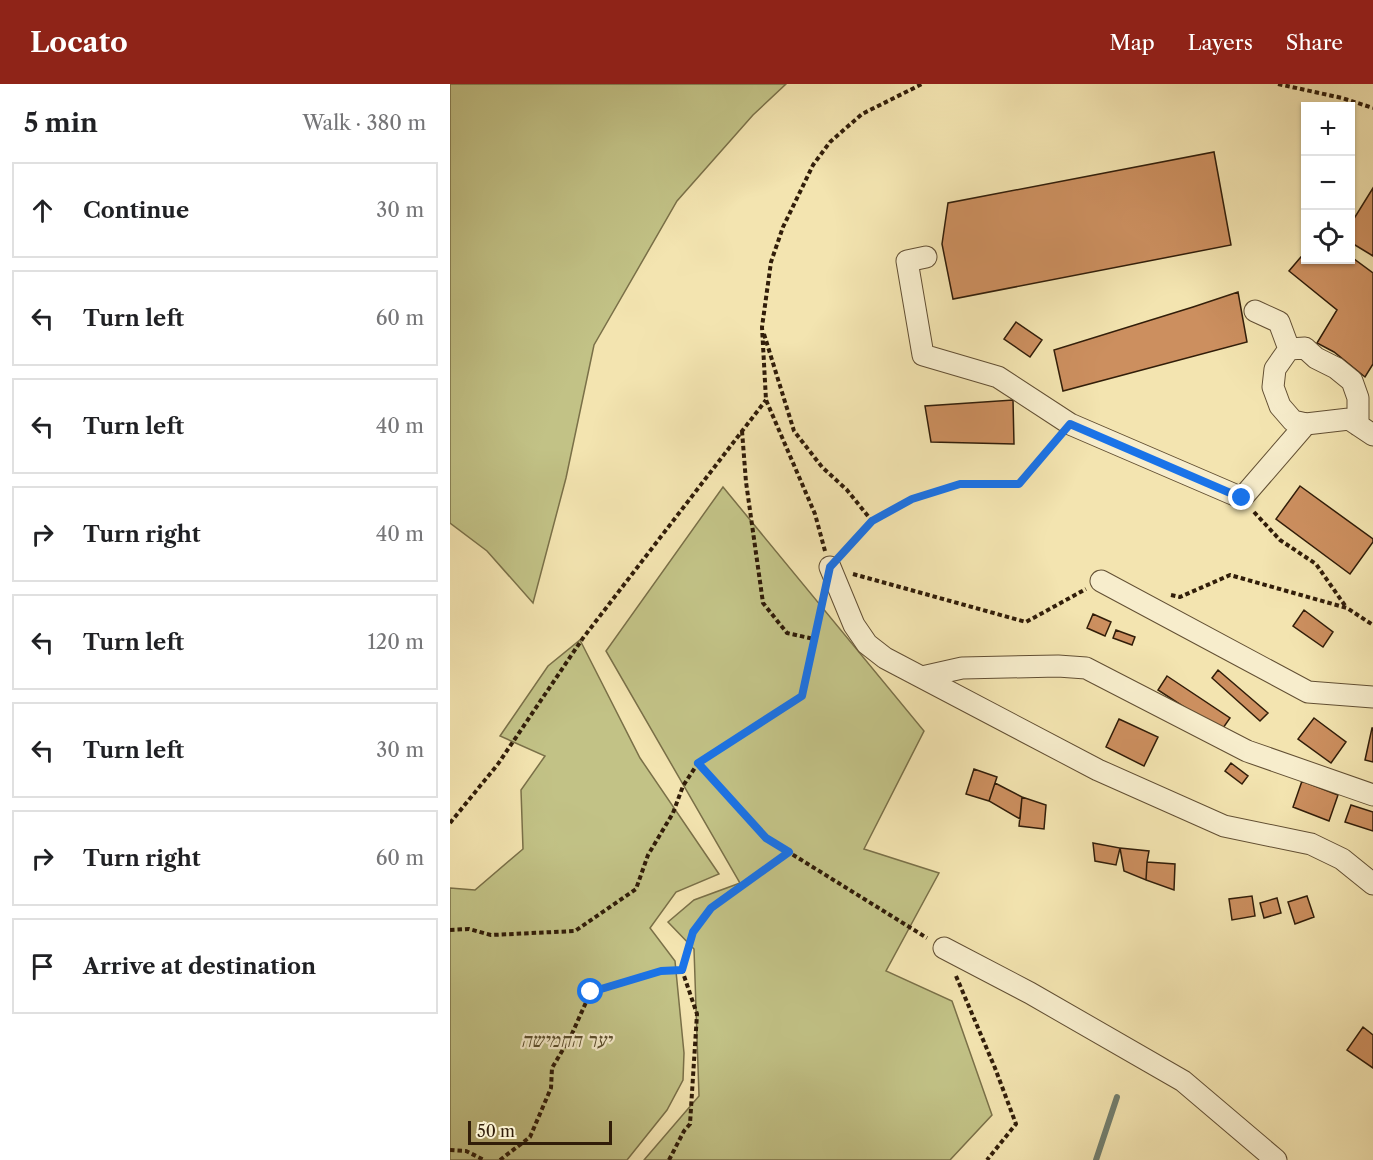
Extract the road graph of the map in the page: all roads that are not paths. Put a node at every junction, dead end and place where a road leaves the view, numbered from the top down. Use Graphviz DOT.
graph roads {
  1 [pos="926,257"];
  2 [pos="1256,311"];
  3 [pos="1289,349"];
  4 [pos="1373,402"];
  5 [pos="1306,424"];
  6 [pos="1365,430"];
  7 [pos="830,567"];
  8 [pos="1101,581"];
  9 [pos="922,677"];
  10 [pos="1373,697"];
  11 [pos="1373,795"];
  12 [pos="1373,884"];
  13 [pos="944,948"];
  14 [pos="1276,1160"];
  1 -- 5 [label="street"];
  2 -- 3 [label="street"];
  3 -- 5 [label="street"];
  3 -- 6 [label="street"];
  4 -- 6 [label="street"];
  5 -- 6 [label="street"];
  7 -- 9 [label="street"];
  8 -- 10 [label="street"];
  9 -- 11 [label="street"];
  9 -- 12 [label="street"];
  13 -- 14 [label="street"];
}
